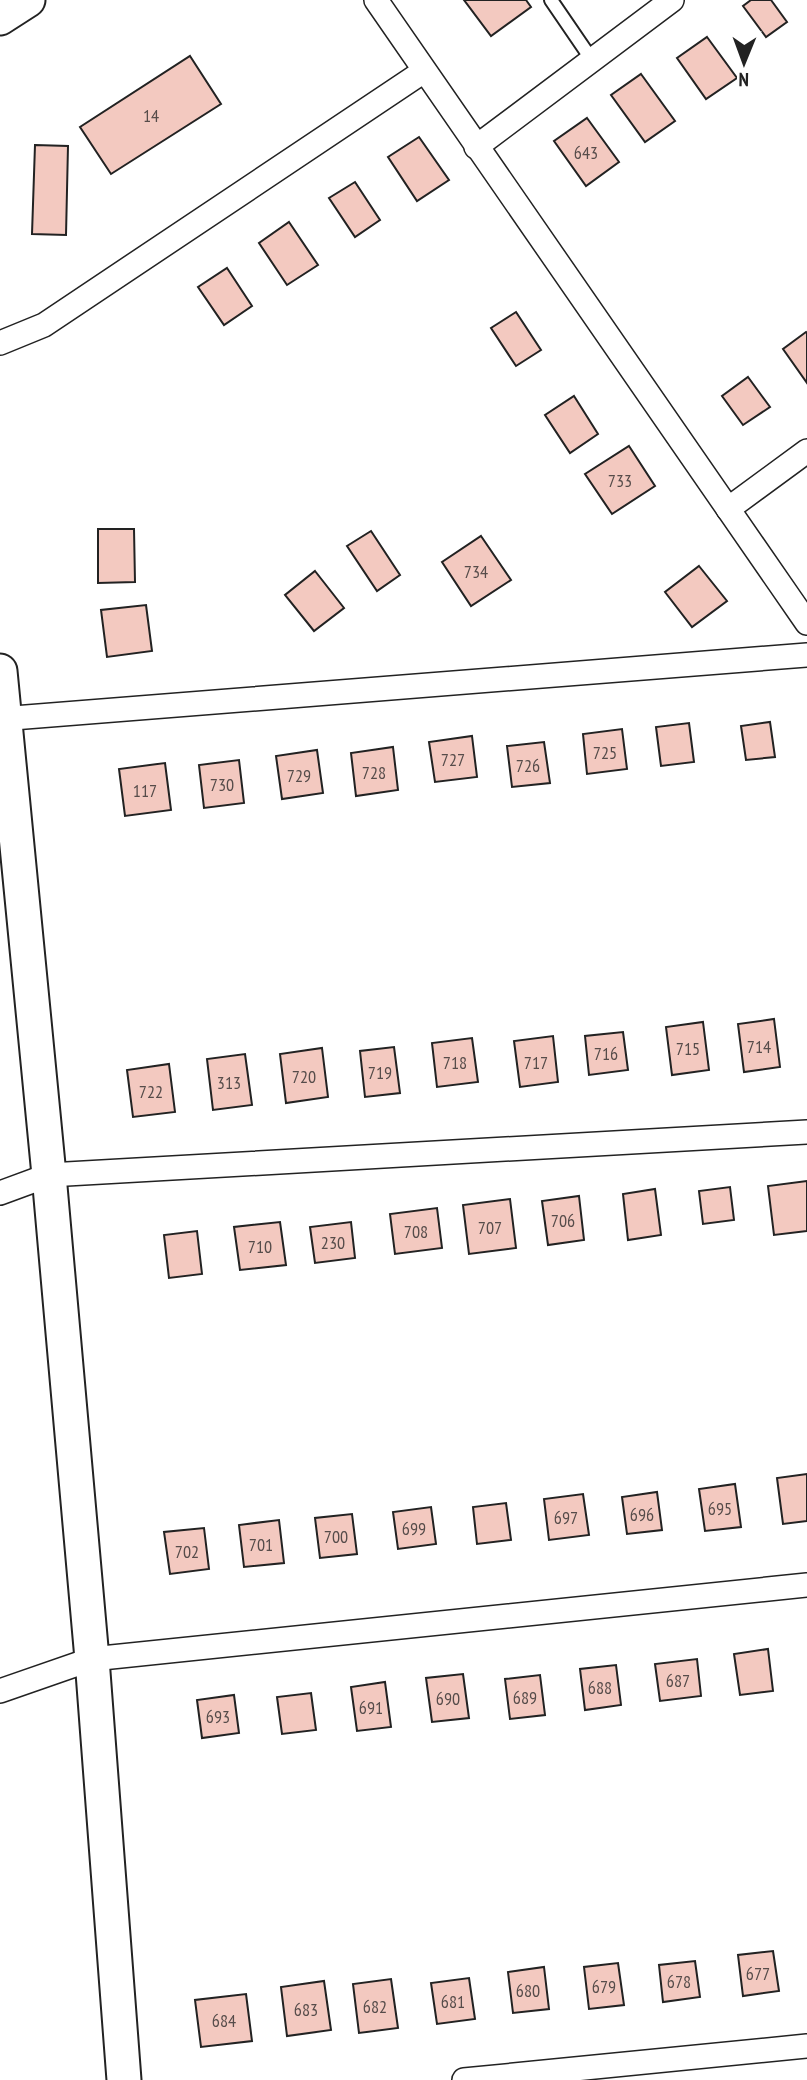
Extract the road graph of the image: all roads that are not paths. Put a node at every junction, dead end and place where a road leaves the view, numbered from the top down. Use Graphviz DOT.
graph roads {
  1 [pos="28,0"];
  2 [pos="376,0"];
  3 [pos="551,0"];
  4 [pos="672,0"];
  5 [pos="0,18"];
  6 [pos="592,60"];
  7 [pos="424,71"];
  8 [pos="476,147"];
  9 [pos="0,342"];
  10 [pos="807,451"];
  11 [pos="728,509"];
  12 [pos="807,623"];
  13 [pos="807,655"];
  14 [pos="0,671"];
  15 [pos="2,719"];
  16 [pos="807,1132"];
  17 [pos="49,1175"];
  18 [pos="0,1193"];
  19 [pos="807,1586"];
  20 [pos="92,1659"];
  21 [pos="0,1692"];
  22 [pos="807,2046"];
  23 [pos="124,2080"];
  24 [pos="464,2080"];
  1 -- 5 [label="street"];
  2 -- 7 [label="street"];
  3 -- 6 [label="lane"];
  4 -- 6 [label="street"];
  6 -- 8 [label="street"];
  7 -- 8 [label="street"];
  7 -- 9 [label="street"];
  8 -- 11 [label="street"];
  10 -- 11 [label="street"];
  11 -- 12 [label="street"];
  13 -- 15 [label="street"];
  14 -- 15 [label="street"];
  15 -- 17 [label="street"];
  16 -- 17 [label="street"];
  17 -- 18 [label="street"];
  17 -- 20 [label="street"];
  19 -- 20 [label="street"];
  20 -- 21 [label="street"];
  20 -- 23 [label="street"];
  22 -- 24 [label="street"];
}
